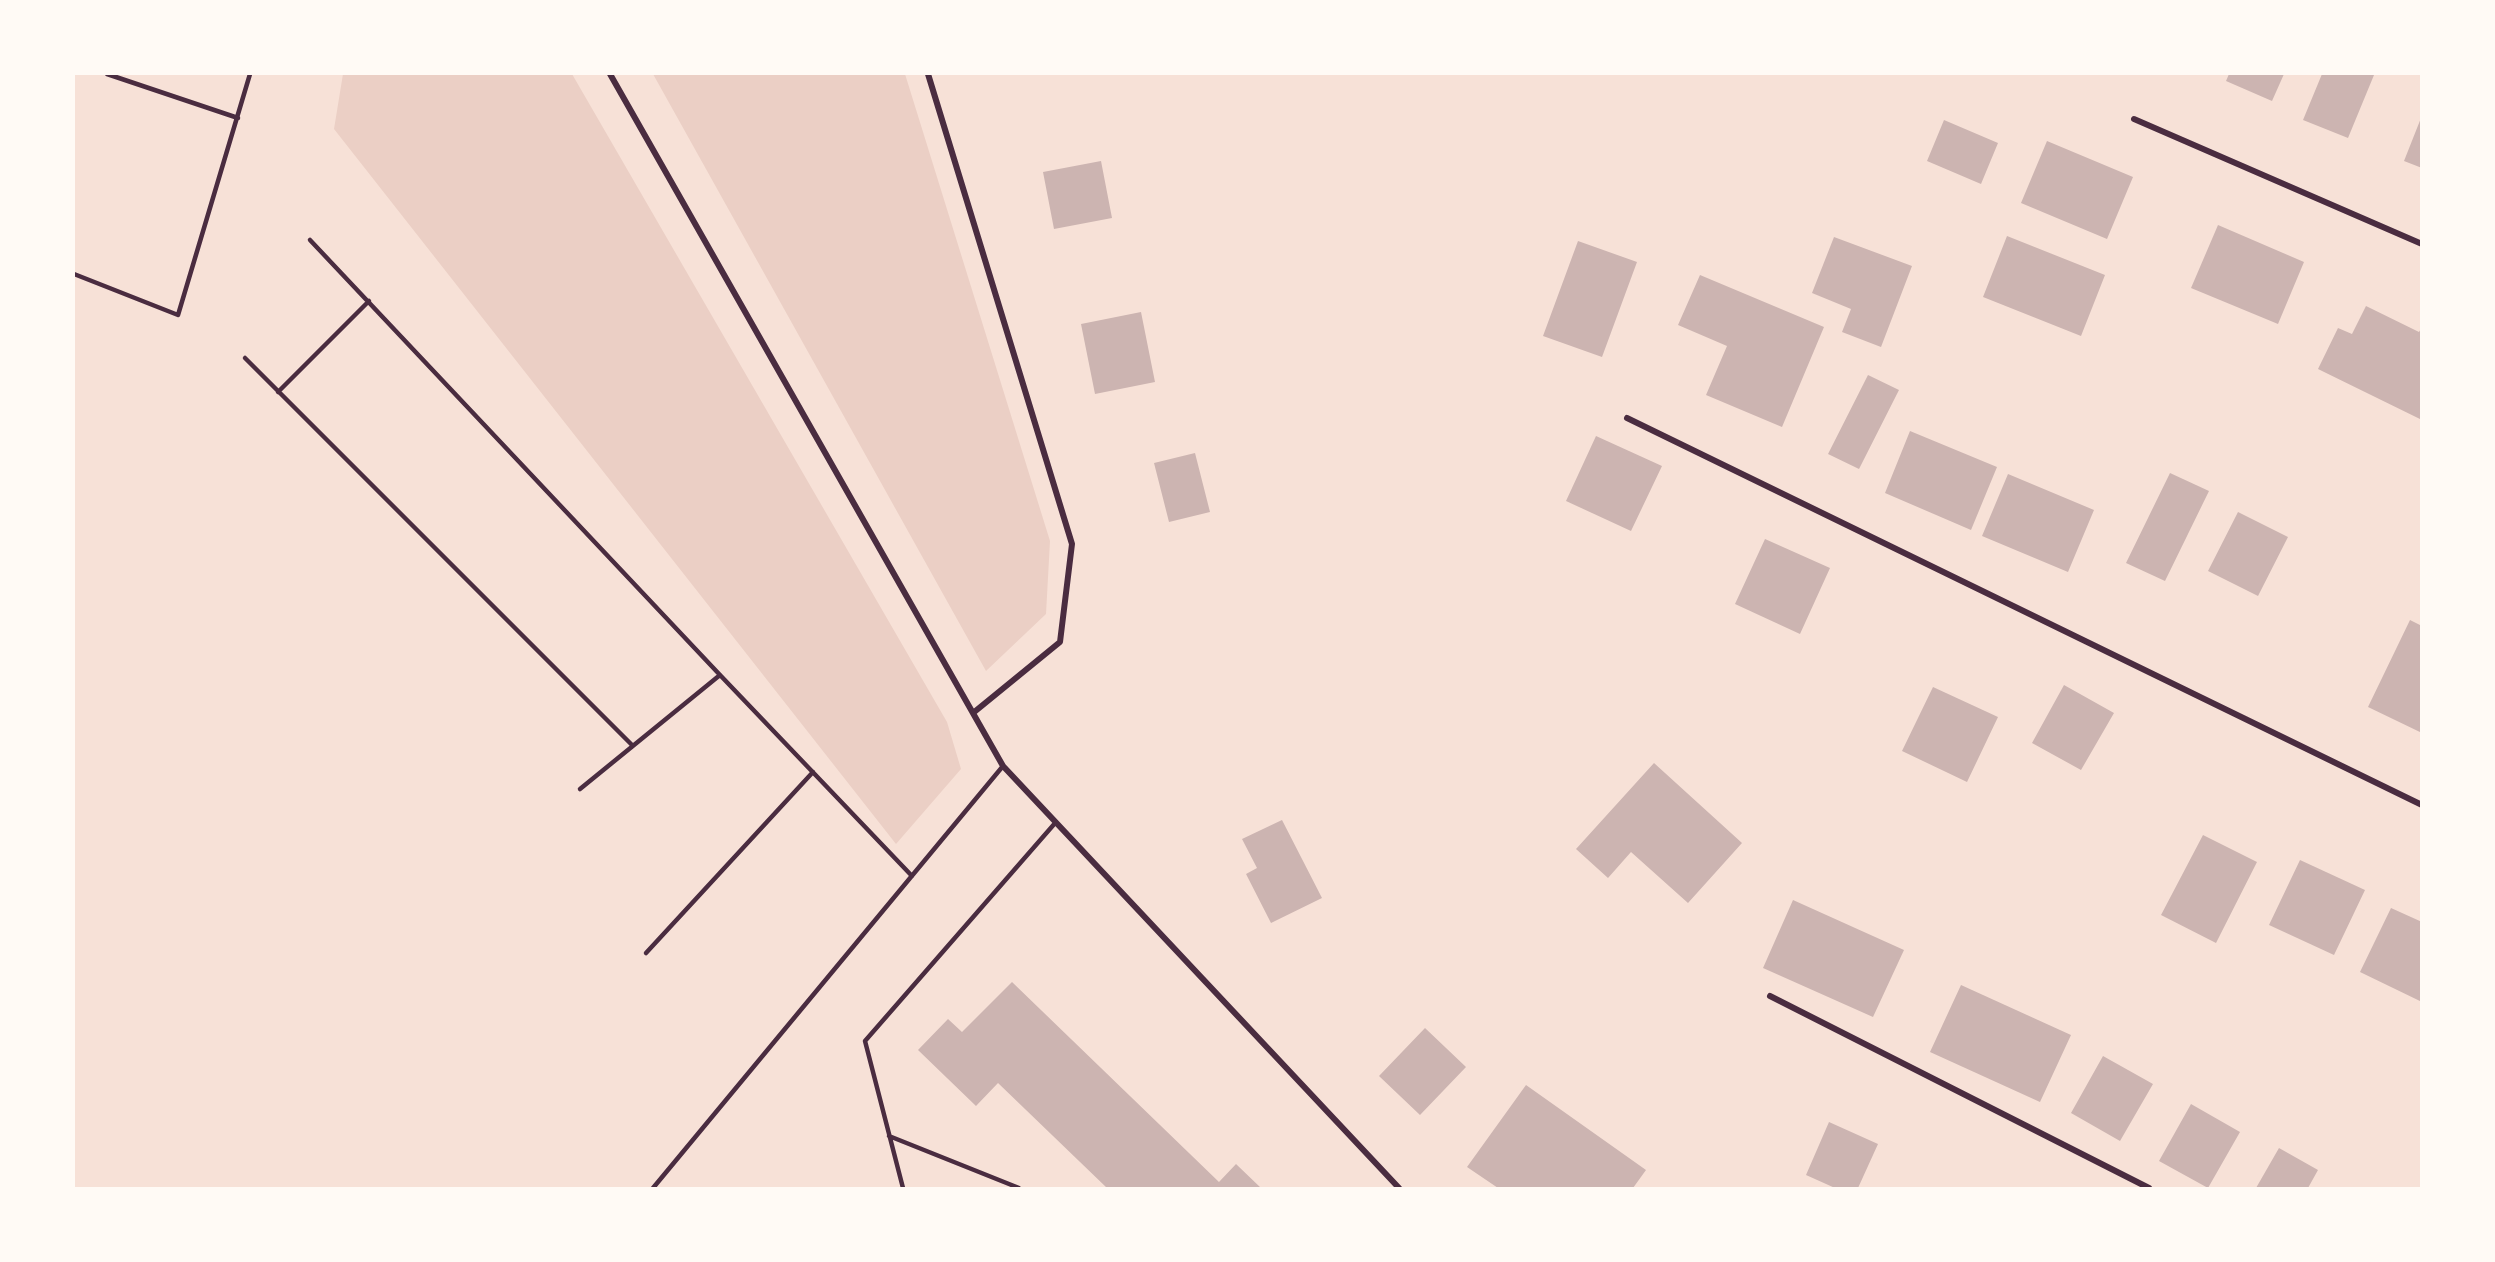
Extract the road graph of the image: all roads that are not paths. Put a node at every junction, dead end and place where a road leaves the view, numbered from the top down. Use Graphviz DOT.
graph roads {
  1 [pos="107,74"];
  2 [pos="250,74"];
  3 [pos="610,74"];
  4 [pos="928,74"];
  5 [pos="238,117"];
  6 [pos="2134,119"];
  7 [pos="310,240"];
  8 [pos="2421,244"];
  9 [pos="74,274"];
  10 [pos="369,301"];
  11 [pos="244,358"];
  12 [pos="278,392"];
  13 [pos="1627,418"];
  14 [pos="720,675"];
  15 [pos="973,713"];
  16 [pos="633,746"];
  17 [pos="1003,766"];
  18 [pos="813,772"];
  19 [pos="579,789"];
  20 [pos="2421,805"];
  21 [pos="1056,822"];
  22 [pos="912,876"];
  23 [pos="646,953"];
  24 [pos="1770,996"];
  25 [pos="889,1136"];
  26 [pos="653,1188"];
  27 [pos="903,1188"];
  28 [pos="1019,1188"];
  29 [pos="1399,1188"];
  30 [pos="2149,1188"];
  1 -- 5 [label="lane"];
  2 -- 5 [label="lane"];
  3 -- 15 [label="street"];
  4 -- 15 [label="street"];
  5 -- 9 [label="lane"];
  6 -- 8 [label="street"];
  7 -- 10 [label="lane"];
  10 -- 12 [label="lane"];
  10 -- 14 [label="lane"];
  11 -- 12 [label="lane"];
  12 -- 16 [label="lane"];
  13 -- 20 [label="street"];
  14 -- 16 [label="lane"];
  14 -- 18 [label="lane"];
  15 -- 17 [label="street"];
  16 -- 19 [label="lane"];
  17 -- 21 [label="street"];
  17 -- 22 [label="lane"];
  18 -- 22 [label="lane"];
  18 -- 23 [label="lane"];
  21 -- 25 [label="lane"];
  21 -- 29 [label="street"];
  22 -- 26 [label="lane"];
  24 -- 30 [label="street"];
  25 -- 27 [label="lane"];
  25 -- 28 [label="lane"];
}
